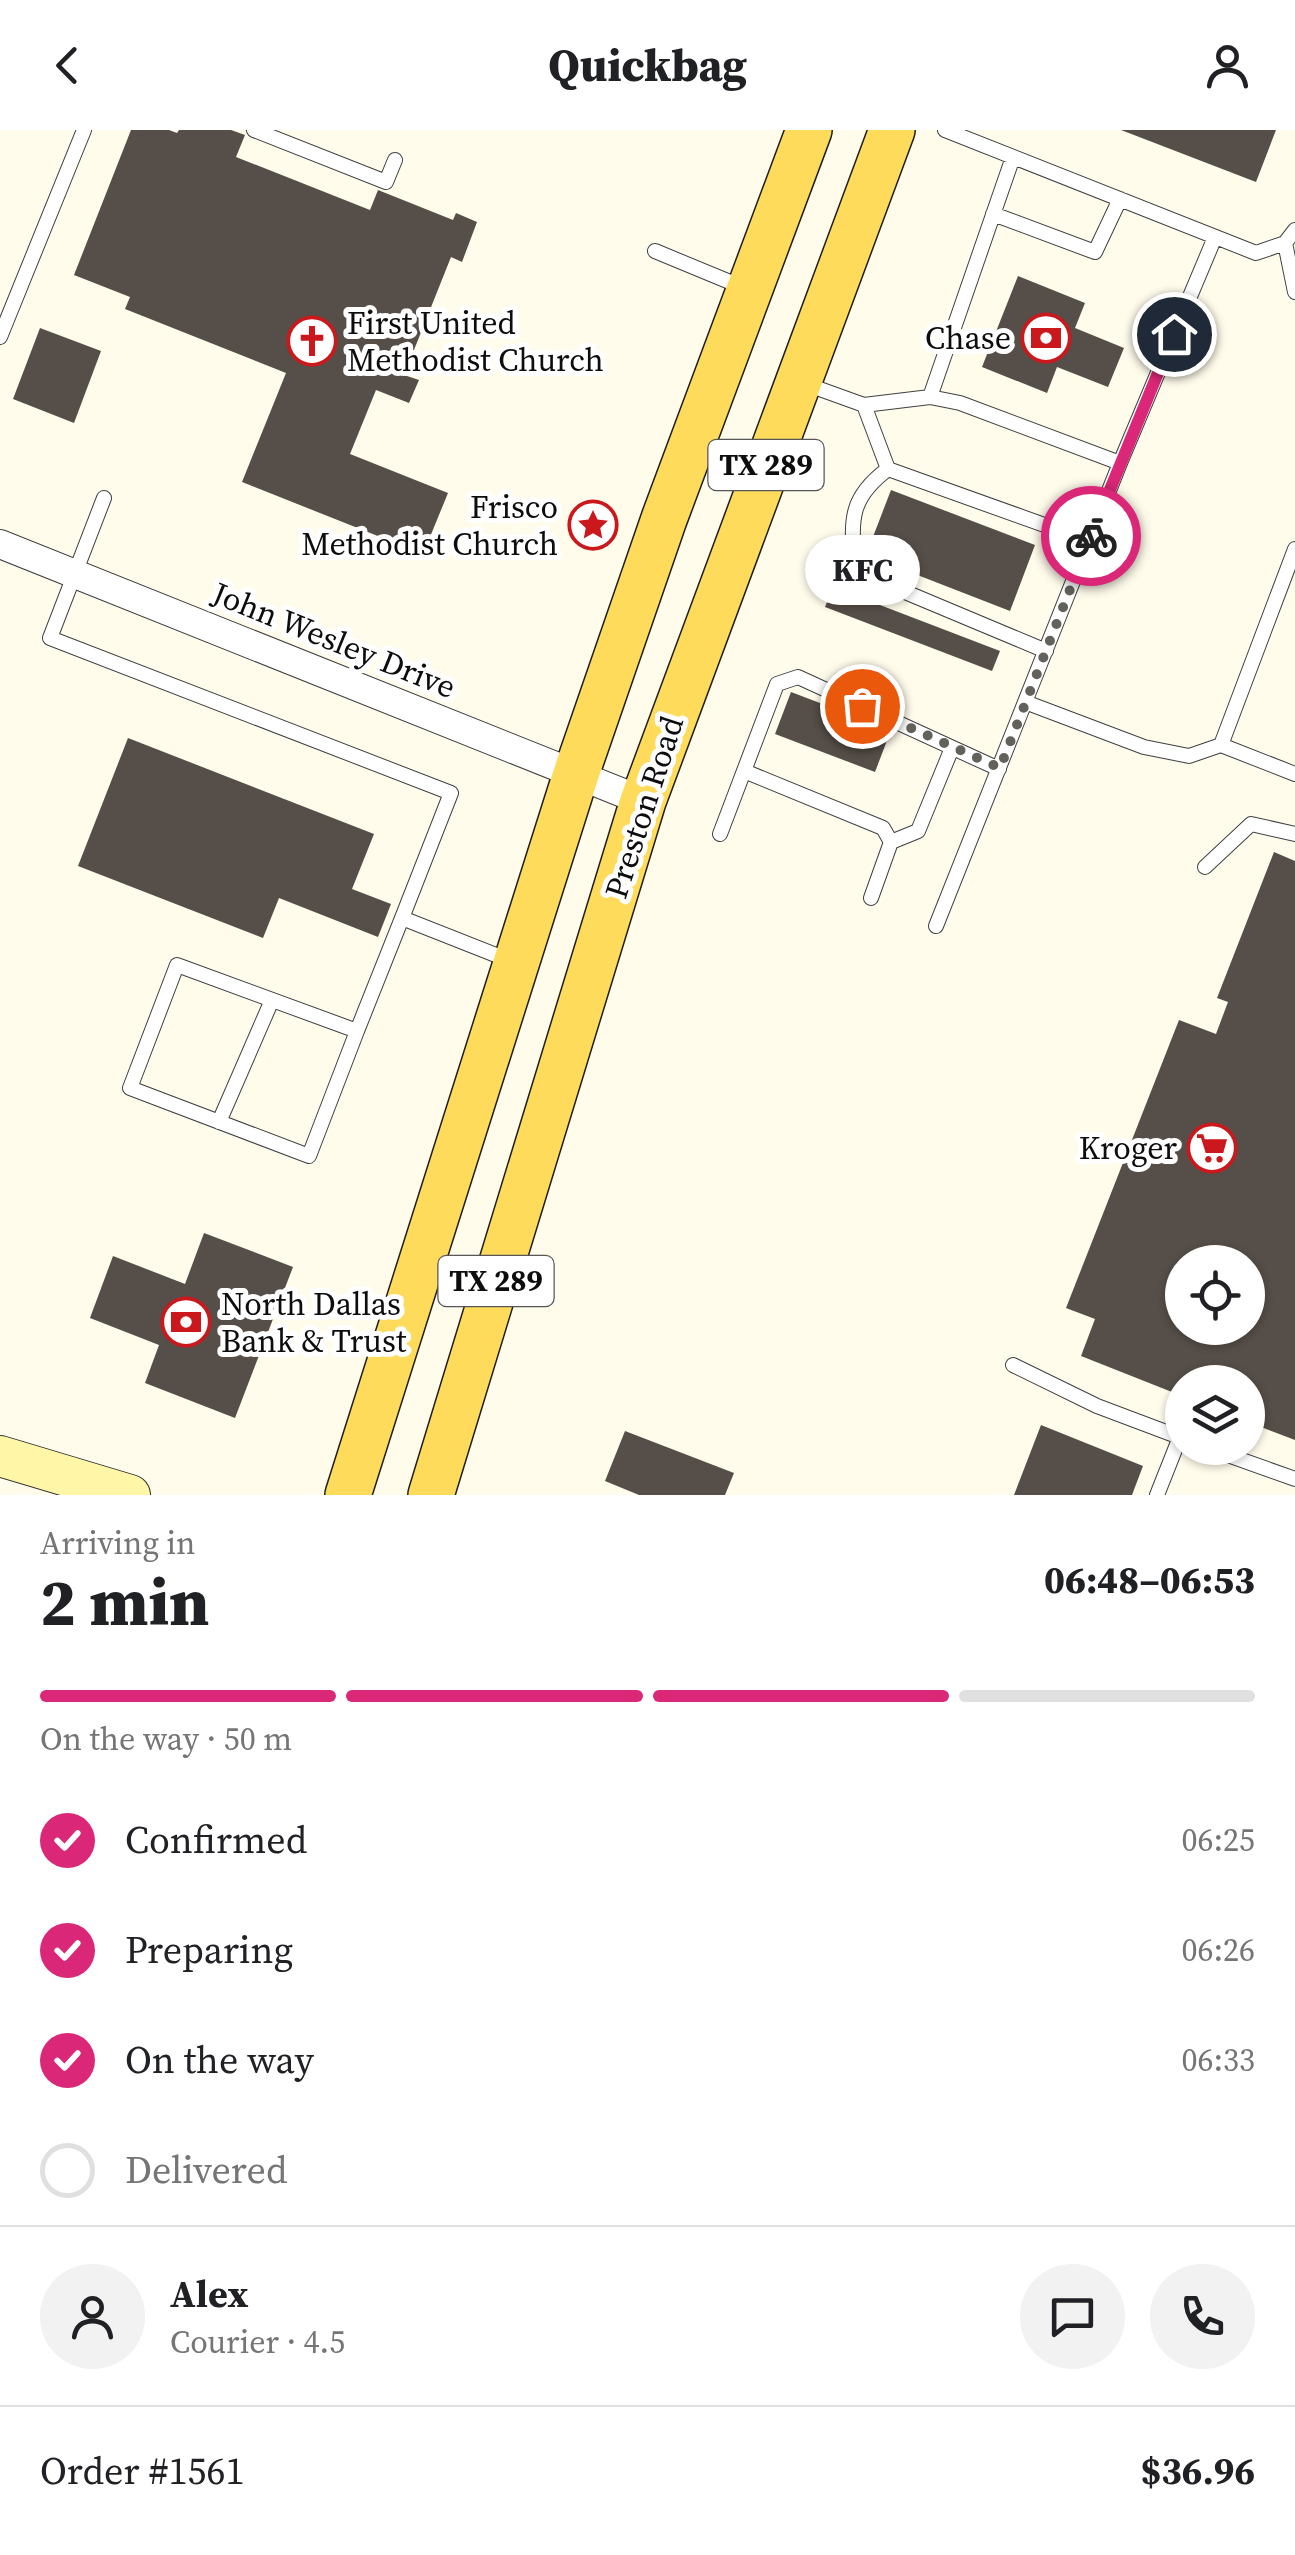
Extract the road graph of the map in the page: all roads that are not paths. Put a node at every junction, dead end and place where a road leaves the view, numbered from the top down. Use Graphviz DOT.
graph roads {
  1 [pos="84,130"];
  2 [pos="254,130"];
  3 [pos="809,130"];
  4 [pos="892,130"];
  5 [pos="945,130"];
  6 [pos="981,137"];
  7 [pos="1013,157"];
  8 [pos="395,160"];
  9 [pos="1120,199"];
  10 [pos="993,214"];
  11 [pos="1295,230"];
  12 [pos="1215,237"];
  13 [pos="1285,243"];
  14 [pos="655,251"];
  15 [pos="748,289"];
  16 [pos="1295,292"];
  17 [pos="0,337"];
  18 [pos="797,381"];
  19 [pos="930,397"];
  20 [pos="864,405"];
  21 [pos="1120,463"];
  22 [pos="888,469"];
  23 [pos="104,498"];
  24 [pos="1089,541"];
  25 [pos="0,544"];
  26 [pos="1295,549"];
  27 [pos="74,574"];
  28 [pos="1046,651"];
  29 [pos="1025,702"];
  30 [pos="1220,745"];
  31 [pos="952,748"];
  32 [pos="1000,768"];
  33 [pos="744,772"];
  34 [pos="576,774"];
  35 [pos="1295,774"];
  36 [pos="642,801"];
  37 [pos="720,834"];
  38 [pos="1295,834"];
  39 [pos="891,842"];
  40 [pos="1206,867"];
  41 [pos="871,898"];
  42 [pos="402,918"];
  43 [pos="936,926"];
  44 [pos="516,963"];
  45 [pos="272,1000"];
  46 [pos="357,1031"];
  47 [pos="218,1122"];
  48 [pos="1013,1364"];
  49 [pos="1165,1432"];
  50 [pos="0,1456"];
  51 [pos="1170,1465"];
  52 [pos="1256,1465"];
  53 [pos="1295,1479"];
  54 [pos="130,1495"];
  55 [pos="348,1495"];
  56 [pos="431,1495"];
  57 [pos="1157,1495"];
  1 -- 17 [label="lane"];
  2 -- 8 [label="lane"];
  3 -- 15 [label="main road, TX 289"];
  4 -- 18 [label="main road, Preston Road / TX 289"];
  5 -- 6 [label="lane"];
  6 -- 7 [label="lane"];
  7 -- 9 [label="lane"];
  7 -- 10 [label="lane"];
  9 -- 10 [label="lane"];
  9 -- 12 [label="lane"];
  10 -- 19 [label="lane"];
  11 -- 13 [label="lane"];
  12 -- 13 [label="lane"];
  12 -- 21 [label="lane"];
  13 -- 16 [label="lane"];
  14 -- 15 [label="lane"];
  15 -- 34 [label="main road, TX 289"];
  18 -- 20 [label="lane"];
  18 -- 36 [label="main road, Preston Road / TX 289"];
  19 -- 20 [label="lane"];
  19 -- 21 [label="lane"];
  20 -- 22 [label="lane"];
  21 -- 24 [label="lane"];
  22 -- 24 [label="lane"];
  22 -- 28 [label="lane"];
  23 -- 27 [label="lane"];
  24 -- 28 [label="lane"];
  25 -- 27 [label="street, John Wesley Drive"];
  26 -- 30 [label="lane"];
  27 -- 34 [label="street, John Wesley Drive"];
  27 -- 42 [label="lane"];
  28 -- 29 [label="lane"];
  29 -- 30 [label="lane"];
  29 -- 32 [label="lane"];
  30 -- 35 [label="lane"];
  31 -- 32 [label="lane"];
  31 -- 33 [label="lane"];
  31 -- 39 [label="lane"];
  32 -- 43 [label="lane"];
  33 -- 37 [label="lane"];
  33 -- 39 [label="lane"];
  34 -- 36 [label="street, John Wesley Drive"];
  34 -- 44 [label="main road, TX 289"];
  36 -- 56 [label="main road, Preston Road / TX 289"];
  38 -- 40 [label="lane"];
  39 -- 41 [label="lane"];
  42 -- 44 [label="lane"];
  42 -- 46 [label="lane"];
  44 -- 55 [label="main road, TX 289"];
  45 -- 46 [label="lane"];
  45 -- 47 [label="lane"];
  45 -- 47 [label="lane"];
  46 -- 47 [label="lane"];
  48 -- 49 [label="lane"];
  50 -- 54 [label="main road"];
  51 -- 57 [label="lane"];
  52 -- 53 [label="lane"];
}
